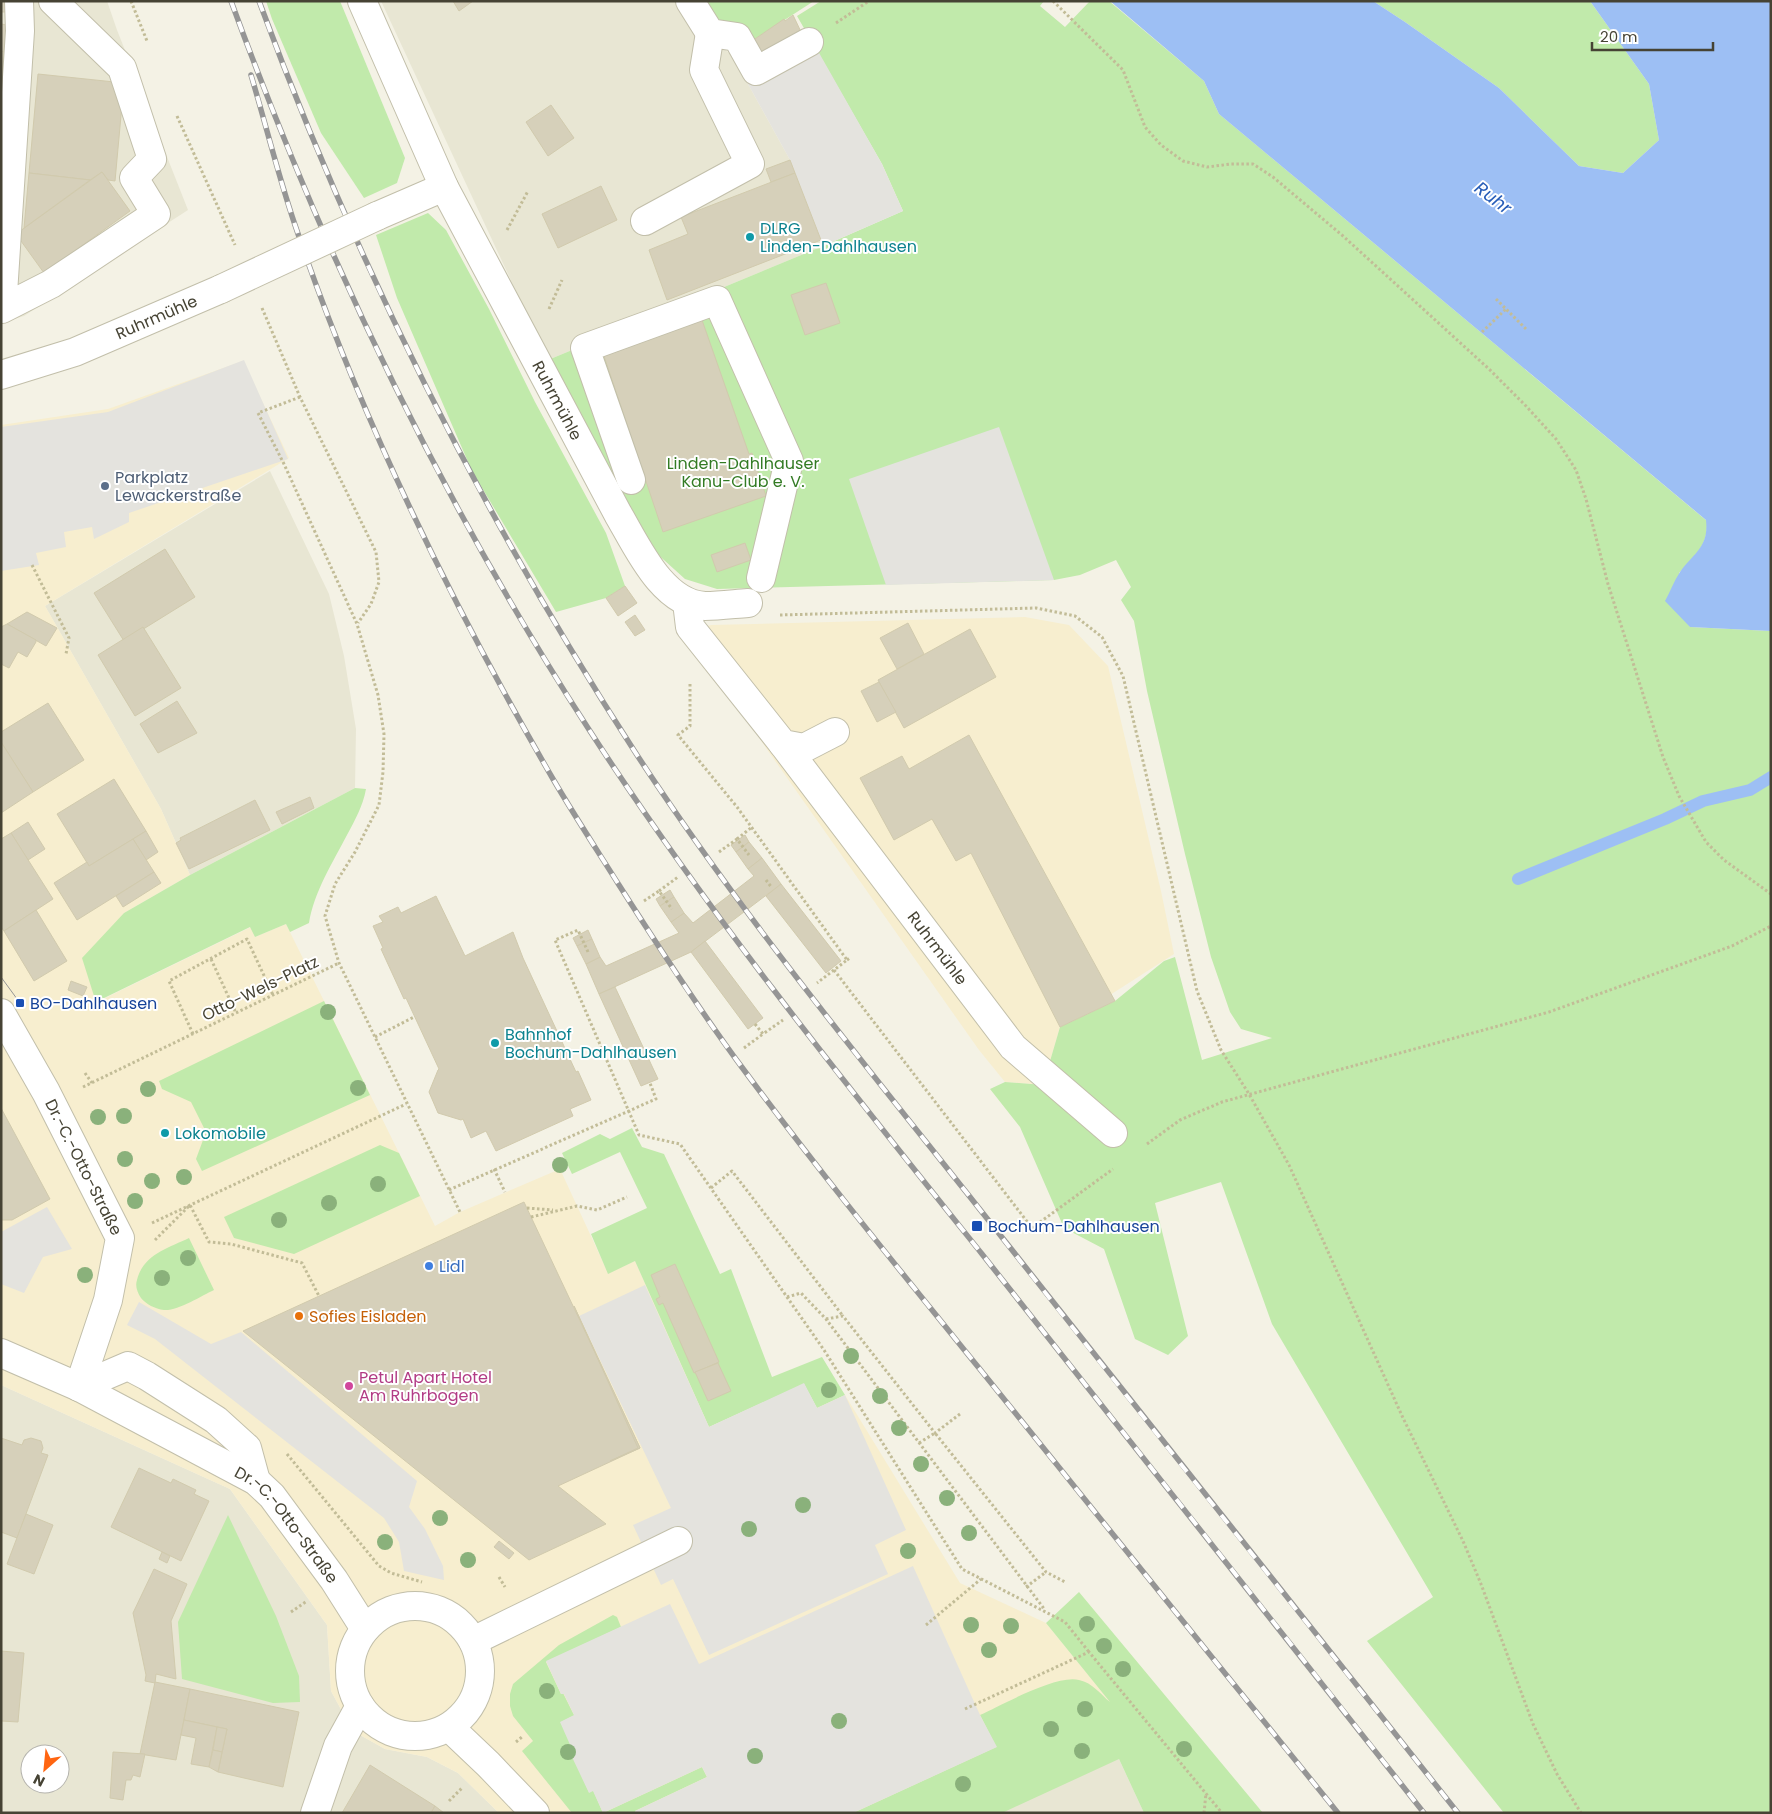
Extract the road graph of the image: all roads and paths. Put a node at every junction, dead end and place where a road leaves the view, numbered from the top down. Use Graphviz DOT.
graph roads {
  1 [pos="19,1"];
  2 [pos="53,1"];
  3 [pos="131,1"];
  4 [pos="362,1"];
  5 [pos="690,1"];
  6 [pos="1053,1"];
  7 [pos="710,33"];
  8 [pos="147,41"];
  9 [pos="809,42"];
  10 [pos="177,114"];
  11 [pos="444,187"];
  12 [pos="528,191"];
  13 [pos="645,221"];
  14 [pos="506,231"];
  15 [pos="235,246"];
  16 [pos="1496,299"];
  17 [pos="258,300"];
  18 [pos="1506,309"];
  19 [pos="1526,329"];
  20 [pos="1482,332"];
  21 [pos="1,375"];
  22 [pos="300,397"];
  23 [pos="631,480"];
  24 [pos="32,565"];
  25 [pos="761,578"];
  26 [pos="748,603"];
  27 [pos="688,615"];
  28 [pos="358,624"];
  29 [pos="66,654"];
  30 [pos="835,732"];
  31 [pos="783,744"];
  32 [pos="752,827"];
  33 [pos="737,839"];
  34 [pos="719,852"];
  35 [pos="749,855"];
  36 [pos="678,877"];
  37 [pos="766,880"];
  38 [pos="772,888"];
  39 [pos="659,890"];
  40 [pos="1771,894"];
  41 [pos="644,901"];
  42 [pos="672,909"];
  43 [pos="1771,926"];
  44 [pos="588,952"];
  45 [pos="852,957"];
  46 [pos="211,959"];
  47 [pos="848,960"];
  48 [pos="339,963"];
  49 [pos="834,970"];
  50 [pos="817,983"];
  51 [pos="273,995"];
  52 [pos="1,1013"];
  53 [pos="236,1013"];
  54 [pos="414,1017"];
  55 [pos="783,1020"];
  56 [pos="755,1024"];
  57 [pos="193,1034"];
  58 [pos="763,1034"];
  59 [pos="375,1037"];
  60 [pos="744,1048"];
  61 [pos="84,1073"];
  62 [pos="92,1083"];
  63 [pos="650,1083"];
  64 [pos="1249,1094"];
  65 [pos="52,1102"];
  66 [pos="407,1104"];
  67 [pos="628,1111"];
  68 [pos="1113,1134"];
  69 [pos="1143,1147"];
  70 [pos="1114,1168"];
  71 [pos="494,1169"];
  72 [pos="711,1188"];
  73 [pos="449,1190"];
  74 [pos="505,1192"];
  75 [pos="627,1197"];
  76 [pos="190,1205"];
  77 [pos="527,1208"];
  78 [pos="556,1211"];
  79 [pos="460,1212"];
  80 [pos="531,1217"];
  81 [pos="120,1238"];
  82 [pos="318,1296"];
  83 [pos="788,1298"];
  84 [pos="843,1316"];
  85 [pos="826,1319"];
  86 [pos="1,1353"];
  87 [pos="79,1387"];
  88 [pos="960,1414"];
  89 [pos="935,1433"];
  90 [pos="919,1443"];
  91 [pos="282,1450"];
  92 [pos="256,1481"];
  93 [pos="678,1541"];
  94 [pos="1046,1572"];
  95 [pos="499,1577"];
  96 [pos="981,1579"];
  97 [pos="422,1582"];
  98 [pos="1065,1582"];
  99 [pos="504,1586"];
  100 [pos="1026,1587"];
  101 [pos="310,1599"];
  102 [pos="291,1612"];
  103 [pos="1047,1612"];
  104 [pos="926,1626"];
  105 [pos="365,1629"];
  106 [pos="473,1641"];
  107 [pos="1089,1652"];
  108 [pos="360,1706"];
  109 [pos="964,1709"];
  110 [pos="449,1727"];
  111 [pos="523,1736"];
  112 [pos="517,1740"];
  113 [pos="468,1782"];
  114 [pos="1206,1792"];
  115 [pos="449,1801"];
  116 [pos="315,1813"];
  117 [pos="534,1813"];
  118 [pos="1204,1813"];
  119 [pos="1222,1813"];
  120 [pos="1581,1813"];
  1 -- 2 [label="street"];
  3 -- 8 [label="path"];
  4 -- 11 [label="street, Ruhrmühle"];
  5 -- 7 [label="street"];
  6 -- 40 [label="path"];
  7 -- 9 [label="street"];
  7 -- 13 [label="street"];
  10 -- 15 [label="path"];
  11 -- 21 [label="street, Ruhrmühle, bridge"];
  11 -- 27 [label="street, Ruhrmühle"];
  12 -- 14 [label="path"];
  16 -- 18 [label="path"];
  17 -- 22 [label="path"];
  18 -- 19 [label="path"];
  18 -- 20 [label="path"];
  22 -- 28 [label="path"];
  22 -- 28 [label="path"];
  23 -- 25 [label="street"];
  24 -- 29 [label="path"];
  26 -- 27 [label="street, Ruhrmühle"];
  26 -- 64 [label="path"];
  27 -- 31 [label="street, Ruhrmühle"];
  27 -- 32 [label="path"];
  28 -- 48 [label="path"];
  30 -- 31 [label="street"];
  31 -- 68 [label="street, Ruhrmühle"];
  32 -- 33 [label="path"];
  32 -- 47 [label="path"];
  33 -- 34 [label="path"];
  33 -- 35 [label="path"];
  36 -- 39 [label="path"];
  37 -- 38 [label="path"];
  39 -- 41 [label="path"];
  39 -- 42 [label="path"];
  43 -- 64 [label="path"];
  44 -- 67 [label="path"];
  45 -- 47 [label="path"];
  46 -- 51 [label="path"];
  46 -- 53 [label="path"];
  46 -- 57 [label="path"];
  47 -- 49 [label="path"];
  48 -- 51 [label="path, Otto-Wels-Platz"];
  48 -- 59 [label="path, Otto-Wels-Platz"];
  49 -- 50 [label="path"];
  49 -- 70 [label="path"];
  51 -- 53 [label="path, Otto-Wels-Platz"];
  52 -- 65 [label="street, Dr.-C.-Otto-Straße"];
  53 -- 57 [label="path, Otto-Wels-Platz"];
  54 -- 59 [label="path"];
  55 -- 58 [label="path"];
  56 -- 58 [label="path"];
  57 -- 62 [label="path, Otto-Wels-Platz"];
  58 -- 60 [label="path"];
  59 -- 66 [label="path, Otto-Wels-Platz"];
  61 -- 62 [label="path"];
  62 -- 65 [label="path, Otto-Wels-Platz"];
  63 -- 67 [label="path"];
  64 -- 69 [label="path"];
  64 -- 120 [label="path"];
  65 -- 81 [label="street, Dr.-C.-Otto-Straße"];
  66 -- 73 [label="path, Otto-Wels-Platz"];
  66 -- 76 [label="path"];
  67 -- 71 [label="path"];
  67 -- 72 [label="path"];
  71 -- 73 [label="path"];
  71 -- 74 [label="path"];
  72 -- 83 [label="path"];
  72 -- 84 [label="path"];
  73 -- 79 [label="path, Otto-Wels-Platz"];
  75 -- 78 [label="path"];
  76 -- 81 [label="path"];
  76 -- 82 [label="path"];
  77 -- 78 [label="path"];
  78 -- 80 [label="path"];
  81 -- 87 [label="street, Dr.-C.-Otto-Straße"];
  83 -- 85 [label="path"];
  83 -- 96 [label="path"];
  84 -- 85 [label="path"];
  84 -- 89 [label="path"];
  85 -- 90 [label="path"];
  86 -- 87 [label="street, Dr.-C.-Otto-Straße"];
  87 -- 92 [label="street, Dr.-C.-Otto-Straße"];
  87 -- 92 [label="street"];
  88 -- 89 [label="path"];
  89 -- 90 [label="path"];
  89 -- 94 [label="path"];
  90 -- 100 [label="path"];
  91 -- 97 [label="path"];
  92 -- 105 [label="street, Dr.-C.-Otto-Straße"];
  93 -- 106 [label="street"];
  94 -- 98 [label="path"];
  94 -- 100 [label="path"];
  95 -- 99 [label="path"];
  96 -- 103 [label="path"];
  96 -- 104 [label="path"];
  100 -- 103 [label="path"];
  101 -- 102 [label="path"];
  103 -- 107 [label="path"];
  105 -- 106 [label="street"];
  105 -- 108 [label="street"];
  106 -- 110 [label="street"];
  107 -- 109 [label="path"];
  107 -- 114 [label="path"];
  108 -- 110 [label="street"];
  108 -- 116 [label="street"];
  110 -- 117 [label="street"];
  111 -- 112 [label="path"];
  113 -- 115 [label="path"];
  114 -- 118 [label="path"];
  114 -- 119 [label="path"];
}
